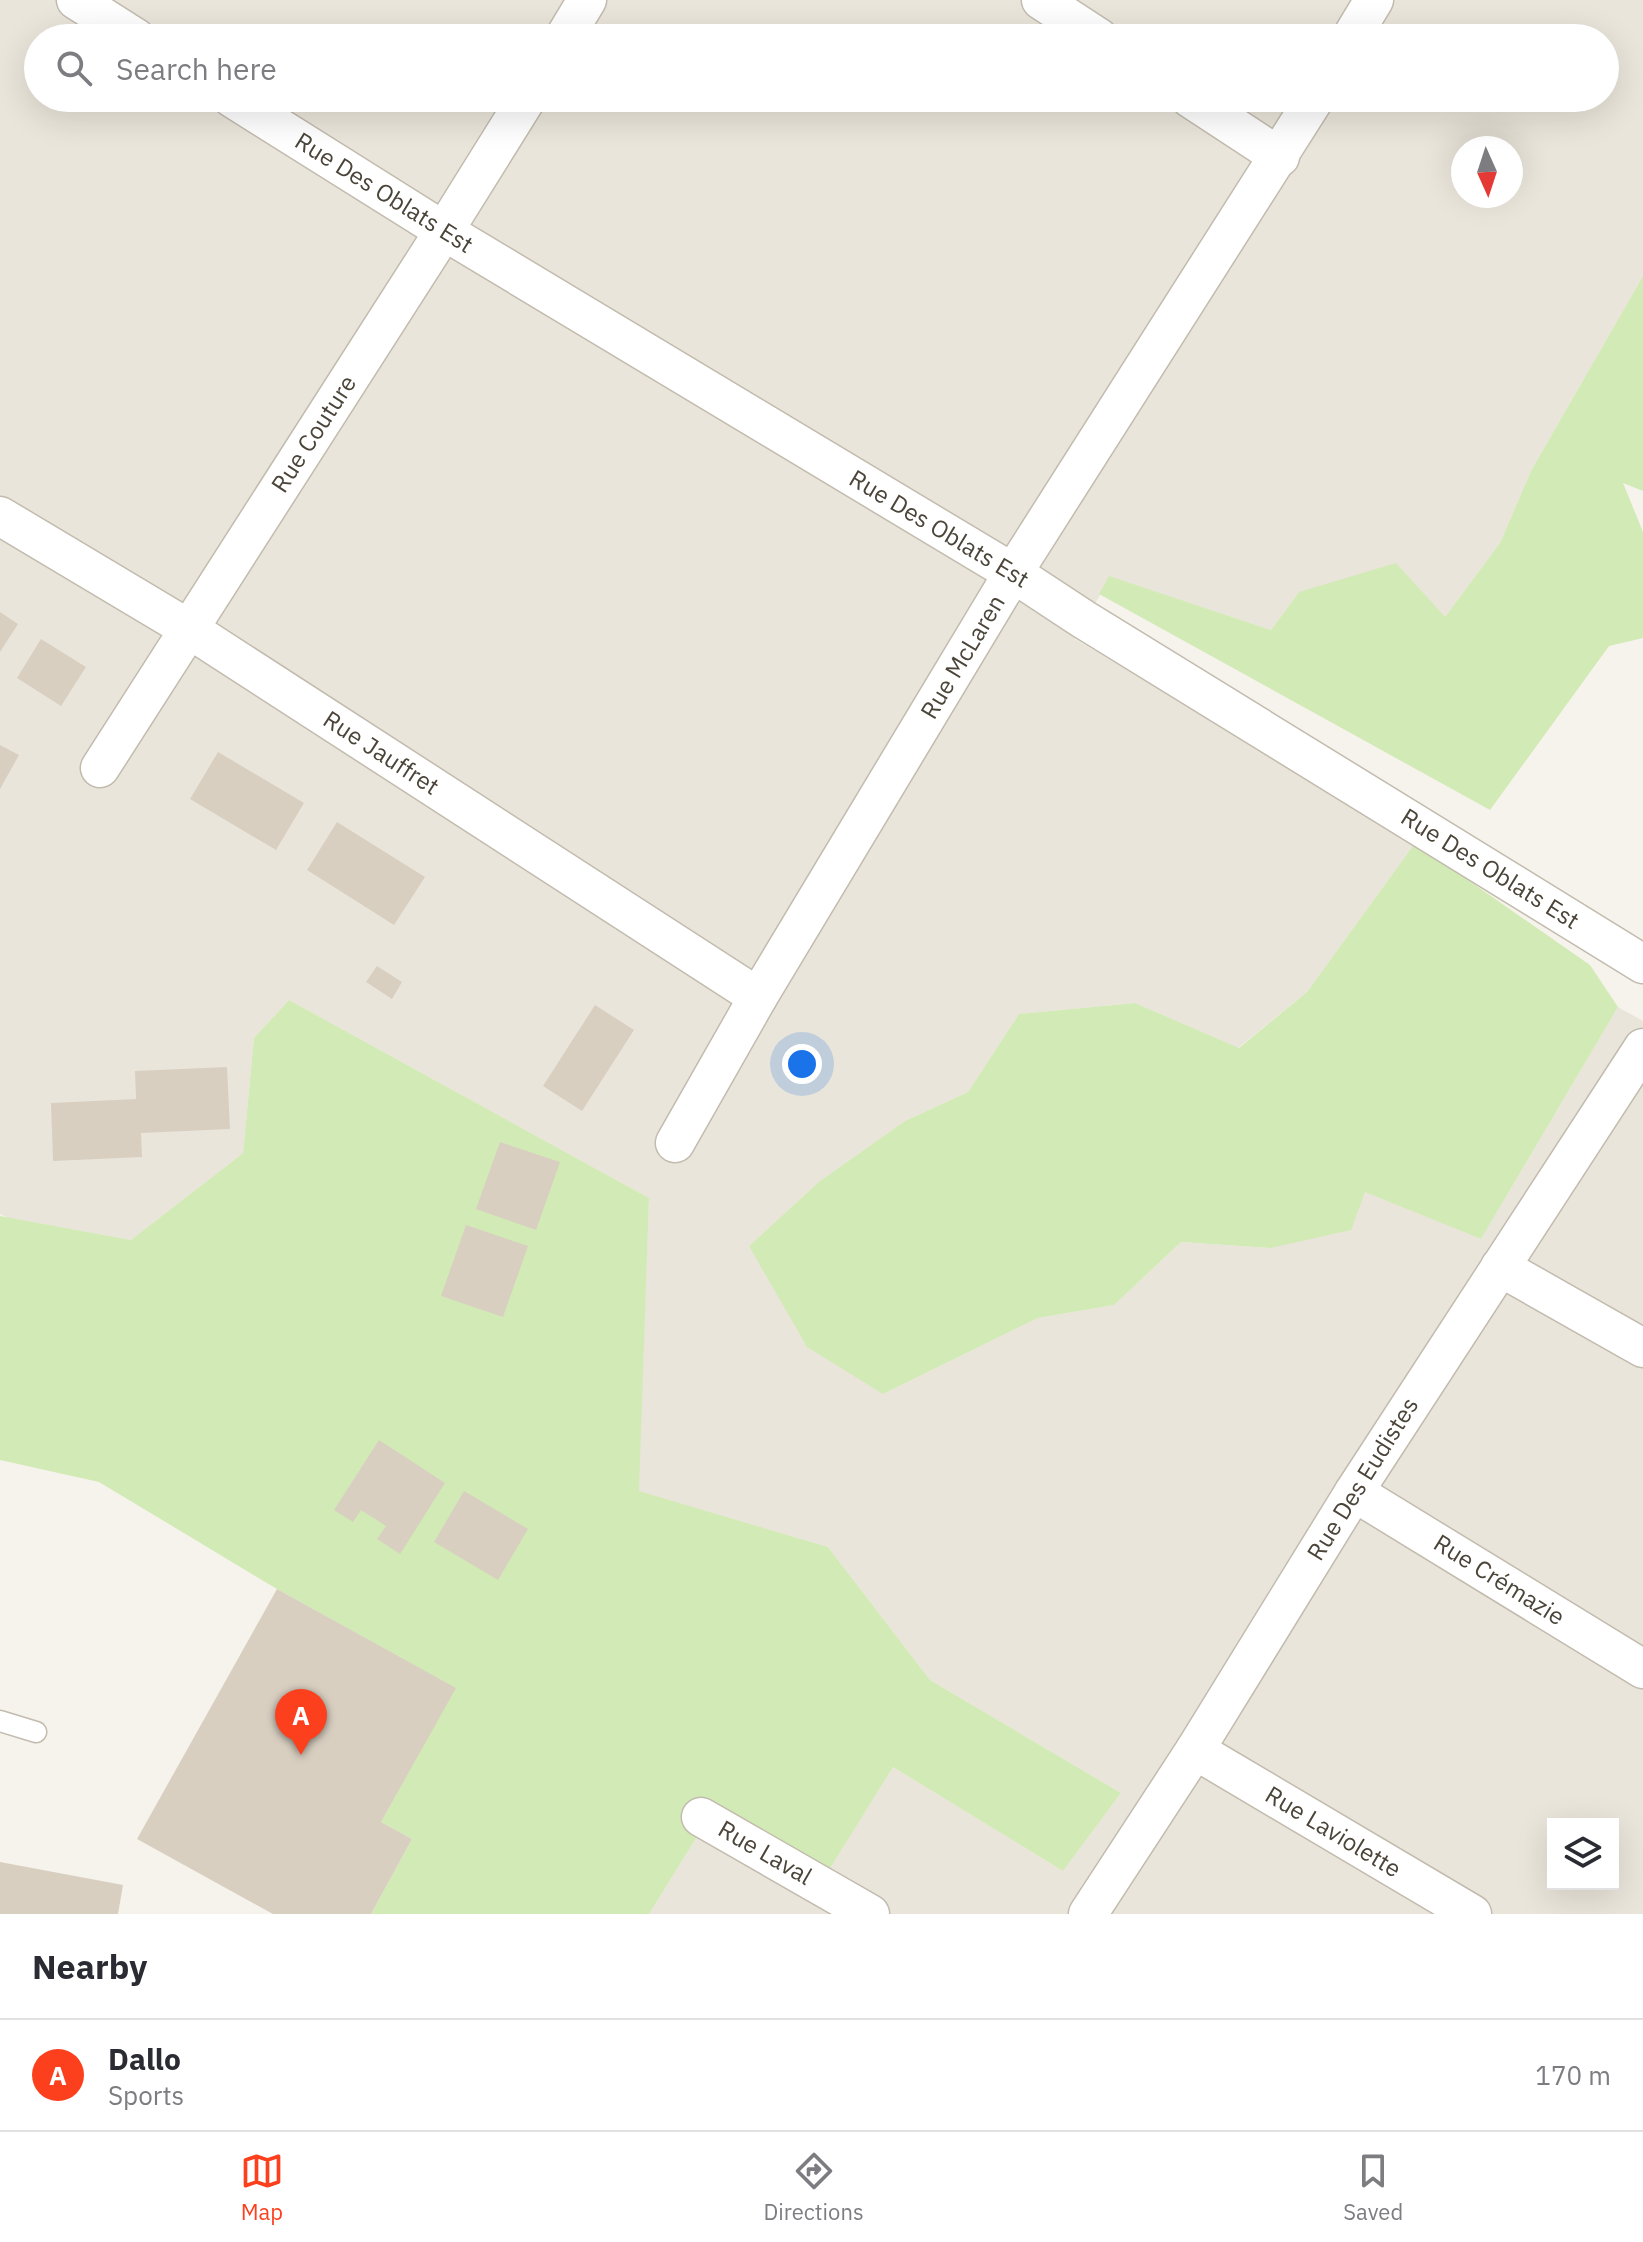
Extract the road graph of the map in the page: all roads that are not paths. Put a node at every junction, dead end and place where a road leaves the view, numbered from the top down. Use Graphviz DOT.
graph roads {
  1 [pos="76,0"];
  2 [pos="587,0"];
  3 [pos="1041,0"];
  4 [pos="1374,0"];
  5 [pos="114,24"];
  6 [pos="572,24"];
  7 [pos="1078,24"];
  8 [pos="1359,24"];
  9 [pos="254,112"];
  10 [pos="518,112"];
  11 [pos="1211,112"];
  12 [pos="1307,112"];
  13 [pos="1280,157"];
  14 [pos="444,231"];
  15 [pos="0,516"];
  16 [pos="1013,573"];
  17 [pos="189,629"];
  18 [pos="100,768"];
  19 [pos="1643,964"];
  20 [pos="758,997"];
  21 [pos="1643,1048"];
  22 [pos="675,1143"];
  23 [pos="1500,1267"];
  24 [pos="1643,1348"];
  25 [pos="1354,1492"];
  26 [pos="1643,1669"];
  27 [pos="0,1721"];
  28 [pos="36,1732"];
  29 [pos="1195,1750"];
  30 [pos="701,1817"];
  31 [pos="870,1914"];
  32 [pos="1088,1914"];
  33 [pos="1472,1914"];
  1 -- 5 [label="street"];
  2 -- 6 [label="street"];
  3 -- 7 [label="street"];
  4 -- 8 [label="street"];
  9 -- 14 [label="street, Rue Des Oblats Est"];
  10 -- 14 [label="street, Rue Couture"];
  11 -- 13 [label="street"];
  12 -- 13 [label="street, Rue McLaren"];
  13 -- 16 [label="street, Rue McLaren"];
  14 -- 16 [label="street, Rue Des Oblats Est"];
  14 -- 17 [label="street, Rue Couture"];
  15 -- 17 [label="street, Rue Jauffret"];
  16 -- 19 [label="street, Rue Des Oblats Est"];
  16 -- 20 [label="street, Rue McLaren"];
  17 -- 18 [label="street, Rue Couture"];
  17 -- 20 [label="street, Rue Jauffret"];
  20 -- 22 [label="street, Rue McLaren"];
  21 -- 23 [label="street, Rue Des Eudistes"];
  23 -- 24 [label="street"];
  23 -- 25 [label="street, Rue Des Eudistes"];
  25 -- 26 [label="street, Rue Crémazie"];
  25 -- 29 [label="street, Rue Des Eudistes"];
  27 -- 28 [label="lane"];
  29 -- 32 [label="street, Rue Des Eudistes"];
  29 -- 33 [label="street, Rue Laviolette"];
  30 -- 31 [label="street, Rue Laval"];
}
